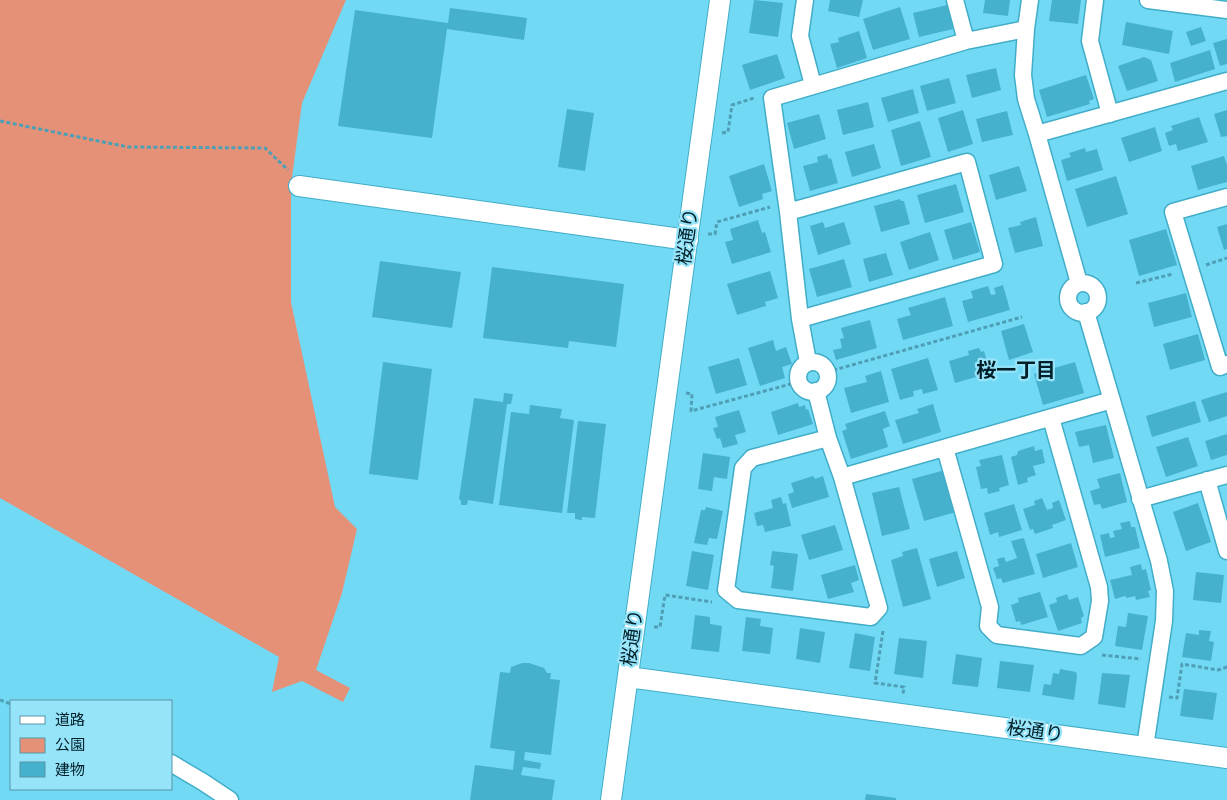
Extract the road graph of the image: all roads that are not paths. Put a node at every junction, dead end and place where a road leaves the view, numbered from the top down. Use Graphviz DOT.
graph roads {
  1 [pos="720,0"];
  2 [pos="805,0"];
  3 [pos="955,0"];
  4 [pos="1030,0"];
  5 [pos="1094,0"];
  6 [pos="1148,0"];
  7 [pos="1227,10"];
  8 [pos="1026,29"];
  9 [pos="966,41"];
  10 [pos="1227,81"];
  11 [pos="814,85"];
  12 [pos="1110,114"];
  13 [pos="1037,134"];
  14 [pos="299,186"];
  15 [pos="1227,197"];
  16 [pos="787,207"];
  17 [pos="695,237"];
  18 [pos="800,319"];
  19 [pos="808,362"];
  20 [pos="1227,364"];
  21 [pos="816,391"];
  22 [pos="1112,400"];
  23 [pos="1051,418"];
  24 [pos="828,438"];
  25 [pos="945,448"];
  26 [pos="1227,475"];
  27 [pos="842,477"];
  28 [pos="1207,480"];
  29 [pos="1140,499"];
  30 [pos="1227,551"];
  31 [pos="628,677"];
  32 [pos="1145,747"];
  33 [pos="1227,758"];
  34 [pos="172,764"];
  35 [pos="230,800"];
  36 [pos="611,800"];
  1 -- 17 [label="street, 桜通り"];
  2 -- 11 [label="street"];
  3 -- 9 [label="street"];
  4 -- 8 [label="street"];
  5 -- 12 [label="street"];
  6 -- 7 [label="street"];
  8 -- 9 [label="street"];
  8 -- 13 [label="street"];
  9 -- 11 [label="street"];
  10 -- 12 [label="street"];
  11 -- 16 [label="street"];
  12 -- 13 [label="street"];
  13 -- 22 [label="street"];
  14 -- 17 [label="street"];
  15 -- 20 [label="street"];
  16 -- 18 [label="street"];
  16 -- 18 [label="street"];
  17 -- 31 [label="street, 桜通り"];
  18 -- 19 [label="street"];
  19 -- 21 [label="street"];
  19 -- 21 [label="street"];
  21 -- 24 [label="street"];
  22 -- 23 [label="street"];
  22 -- 29 [label="street"];
  23 -- 25 [label="street"];
  23 -- 25 [label="street"];
  24 -- 27 [label="street"];
  24 -- 27 [label="street"];
  25 -- 27 [label="street"];
  26 -- 28 [label="street"];
  28 -- 29 [label="street"];
  28 -- 30 [label="street"];
  29 -- 32 [label="street"];
  31 -- 32 [label="street, 桜通り"];
  31 -- 36 [label="street"];
  32 -- 33 [label="street, 桜通り"];
  34 -- 35 [label="street"];
}
